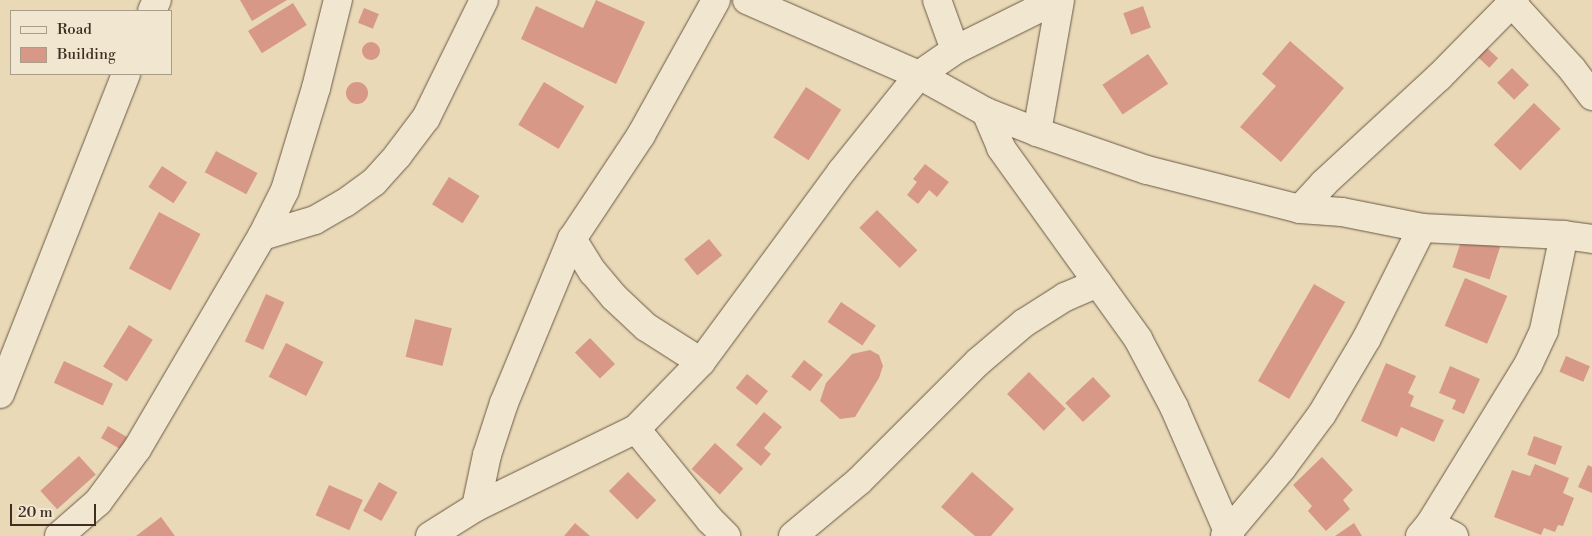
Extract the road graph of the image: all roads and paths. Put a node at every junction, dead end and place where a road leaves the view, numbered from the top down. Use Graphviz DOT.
graph roads {
  1 [pos="338,0"];
  2 [pos="484,0"];
  3 [pos="716,0"];
  4 [pos="747,0"];
  5 [pos="937,0"];
  6 [pos="1056,0"];
  7 [pos="1060,0"];
  8 [pos="1512,1"];
  9 [pos="954,50"];
  10 [pos="919,74"];
  11 [pos="126,75"];
  12 [pos="1592,96"];
  13 [pos="986,112"];
  14 [pos="1036,132"];
  15 [pos="1300,209"];
  16 [pos="1422,228"];
  17 [pos="1564,235"];
  18 [pos="262,236"];
  19 [pos="572,239"];
  20 [pos="1592,239"];
  21 [pos="1098,282"];
  22 [pos="701,362"];
  23 [pos="0,394"];
  24 [pos="636,429"];
  25 [pos="476,507"];
  26 [pos="1425,530"];
  27 [pos="1227,535"];
  28 [pos="59,536"];
  29 [pos="430,536"];
  30 [pos="726,536"];
  31 [pos="793,536"];
  32 [pos="1454,536"];
  1 -- 18 [label="street"];
  2 -- 18 [label="street"];
  3 -- 19 [label="street"];
  4 -- 10 [label="street"];
  5 -- 9 [label="street"];
  6 -- 9 [label="street"];
  7 -- 14 [label="street"];
  8 -- 12 [label="street"];
  8 -- 15 [label="street"];
  9 -- 10 [label="street"];
  10 -- 13 [label="street"];
  10 -- 22 [label="street"];
  11 -- 23 [label="street"];
  13 -- 14 [label="street"];
  13 -- 21 [label="street"];
  14 -- 15 [label="street"];
  15 -- 16 [label="street"];
  16 -- 17 [label="street"];
  16 -- 27 [label="street"];
  17 -- 20 [label="street"];
  17 -- 26 [label="street"];
  18 -- 28 [label="street"];
  19 -- 22 [label="street"];
  19 -- 25 [label="street"];
  21 -- 27 [label="street"];
  21 -- 31 [label="street"];
  22 -- 24 [label="street"];
  24 -- 25 [label="street"];
  24 -- 30 [label="street"];
  25 -- 29 [label="street"];
  26 -- 32 [label="street"];
}
